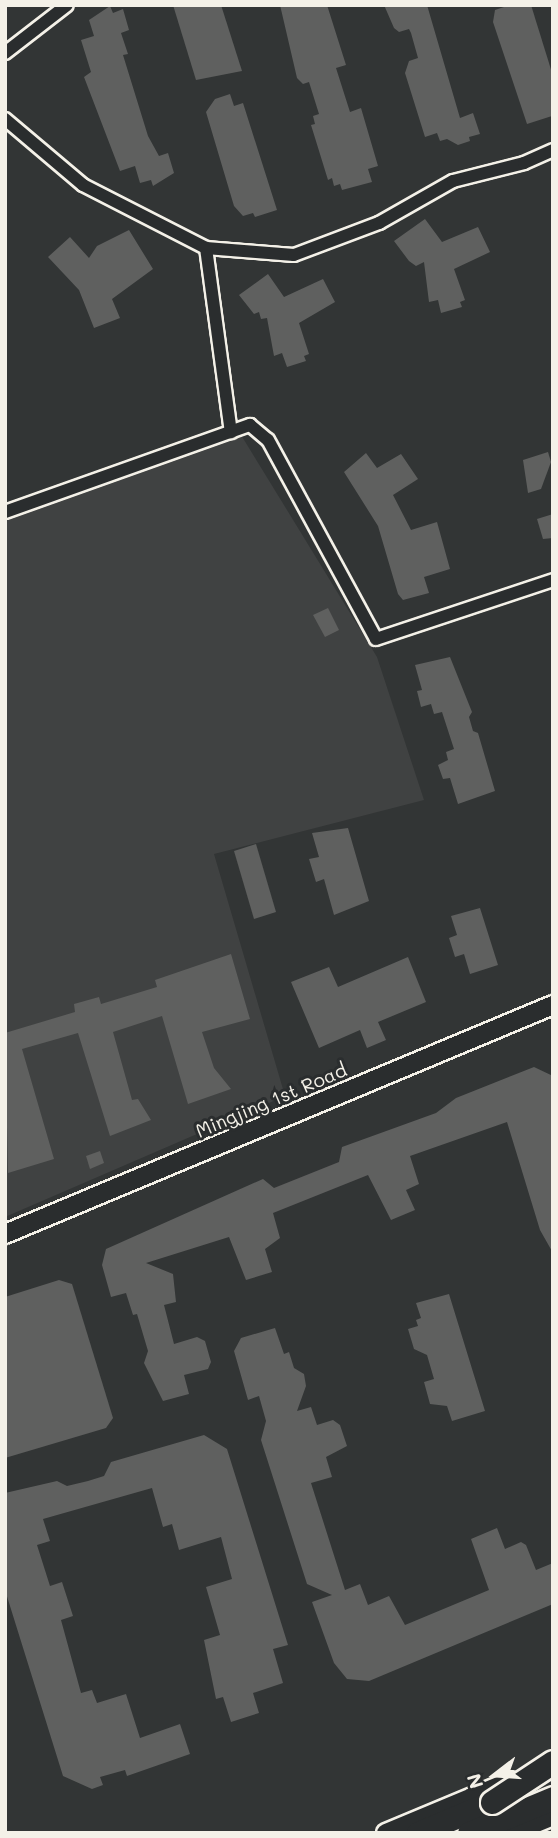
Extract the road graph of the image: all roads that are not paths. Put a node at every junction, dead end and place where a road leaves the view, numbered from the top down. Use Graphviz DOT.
graph roads {
  1 [pos="67,5"];
  2 [pos="5,53"];
  3 [pos="5,119"];
  4 [pos="553,150"];
  5 [pos="206,247"];
  6 [pos="231,432"];
  7 [pos="5,512"];
  8 [pos="553,580"];
  9 [pos="553,1005"];
  10 [pos="5,1234"];
  11 [pos="553,1763"];
  12 [pos="553,1776"];
  13 [pos="553,1798"];
  14 [pos="492,1802"];
  15 [pos="553,1815"];
  16 [pos="386,1833"];
  17 [pos="418,1833"];
  18 [pos="469,1833"];
  19 [pos="512,1833"];
  1 -- 2 [label="street"];
  3 -- 5 [label="street"];
  4 -- 5 [label="street"];
  5 -- 6 [label="street"];
  6 -- 7 [label="street"];
  6 -- 8 [label="street"];
  9 -- 10 [label="street, Mingjing 1st Road"];
  11 -- 14 [label="highway, bridge"];
  11 -- 16 [label="street"];
  12 -- 14 [label="highway, bridge"];
  13 -- 18 [label="highway"];
  14 -- 17 [label="highway"];
  15 -- 19 [label="street"];
}
